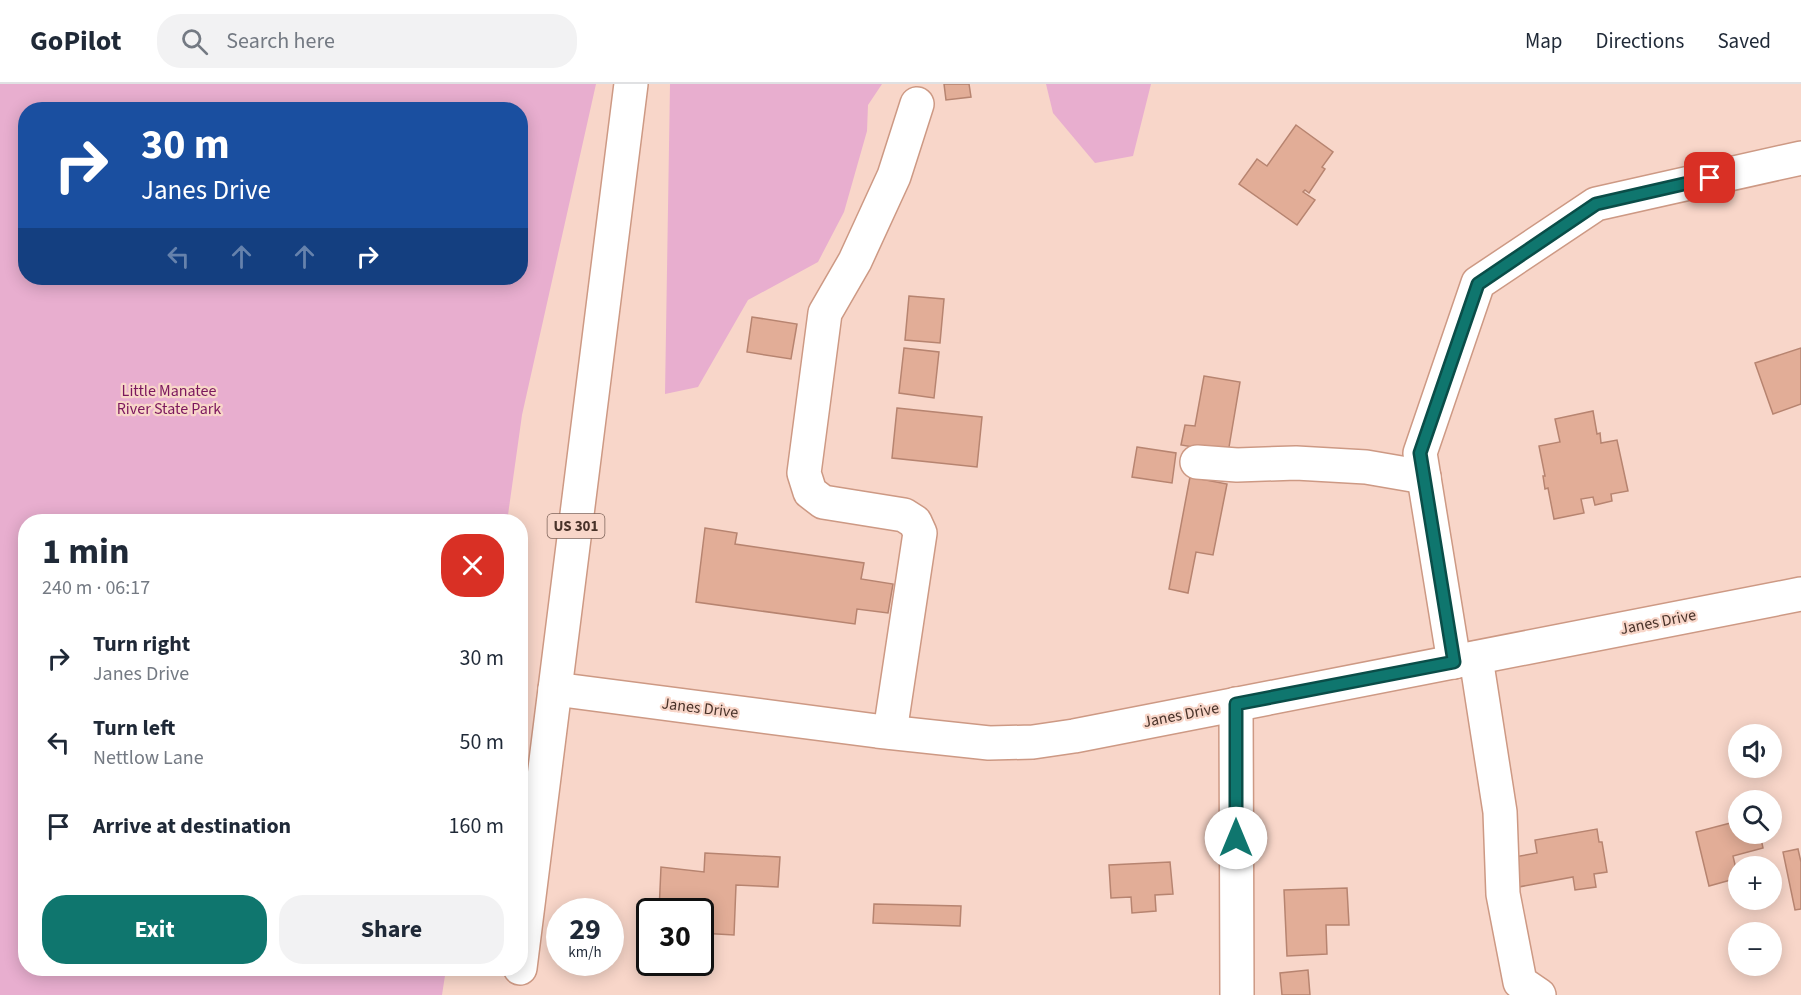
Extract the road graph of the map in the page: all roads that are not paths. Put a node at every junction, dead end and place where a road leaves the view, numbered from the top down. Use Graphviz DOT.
graph roads {
  1 [pos="631,84"];
  2 [pos="917,104"];
  3 [pos="1801,158"];
  4 [pos="1197,462"];
  5 [pos="1424,477"];
  6 [pos="1801,594"];
  7 [pos="1465,660"];
  8 [pos="555,689"];
  9 [pos="1236,704"];
  10 [pos="890,732"];
  11 [pos="528,905"];
  12 [pos="519,976"];
  13 [pos="517,995"];
  14 [pos="1237,995"];
  15 [pos="1539,995"];
  1 -- 8 [label="street, US 301"];
  2 -- 10 [label="street"];
  3 -- 5 [label="street"];
  4 -- 5 [label="street"];
  5 -- 7 [label="street"];
  6 -- 7 [label="street, Janes Drive"];
  7 -- 9 [label="street, Janes Drive"];
  7 -- 15 [label="street"];
  8 -- 10 [label="street, Janes Drive"];
  8 -- 11 [label="street, US 301"];
  9 -- 10 [label="street, Janes Drive"];
  9 -- 14 [label="street"];
  12 -- 13 [label="street, US 301"];
}
